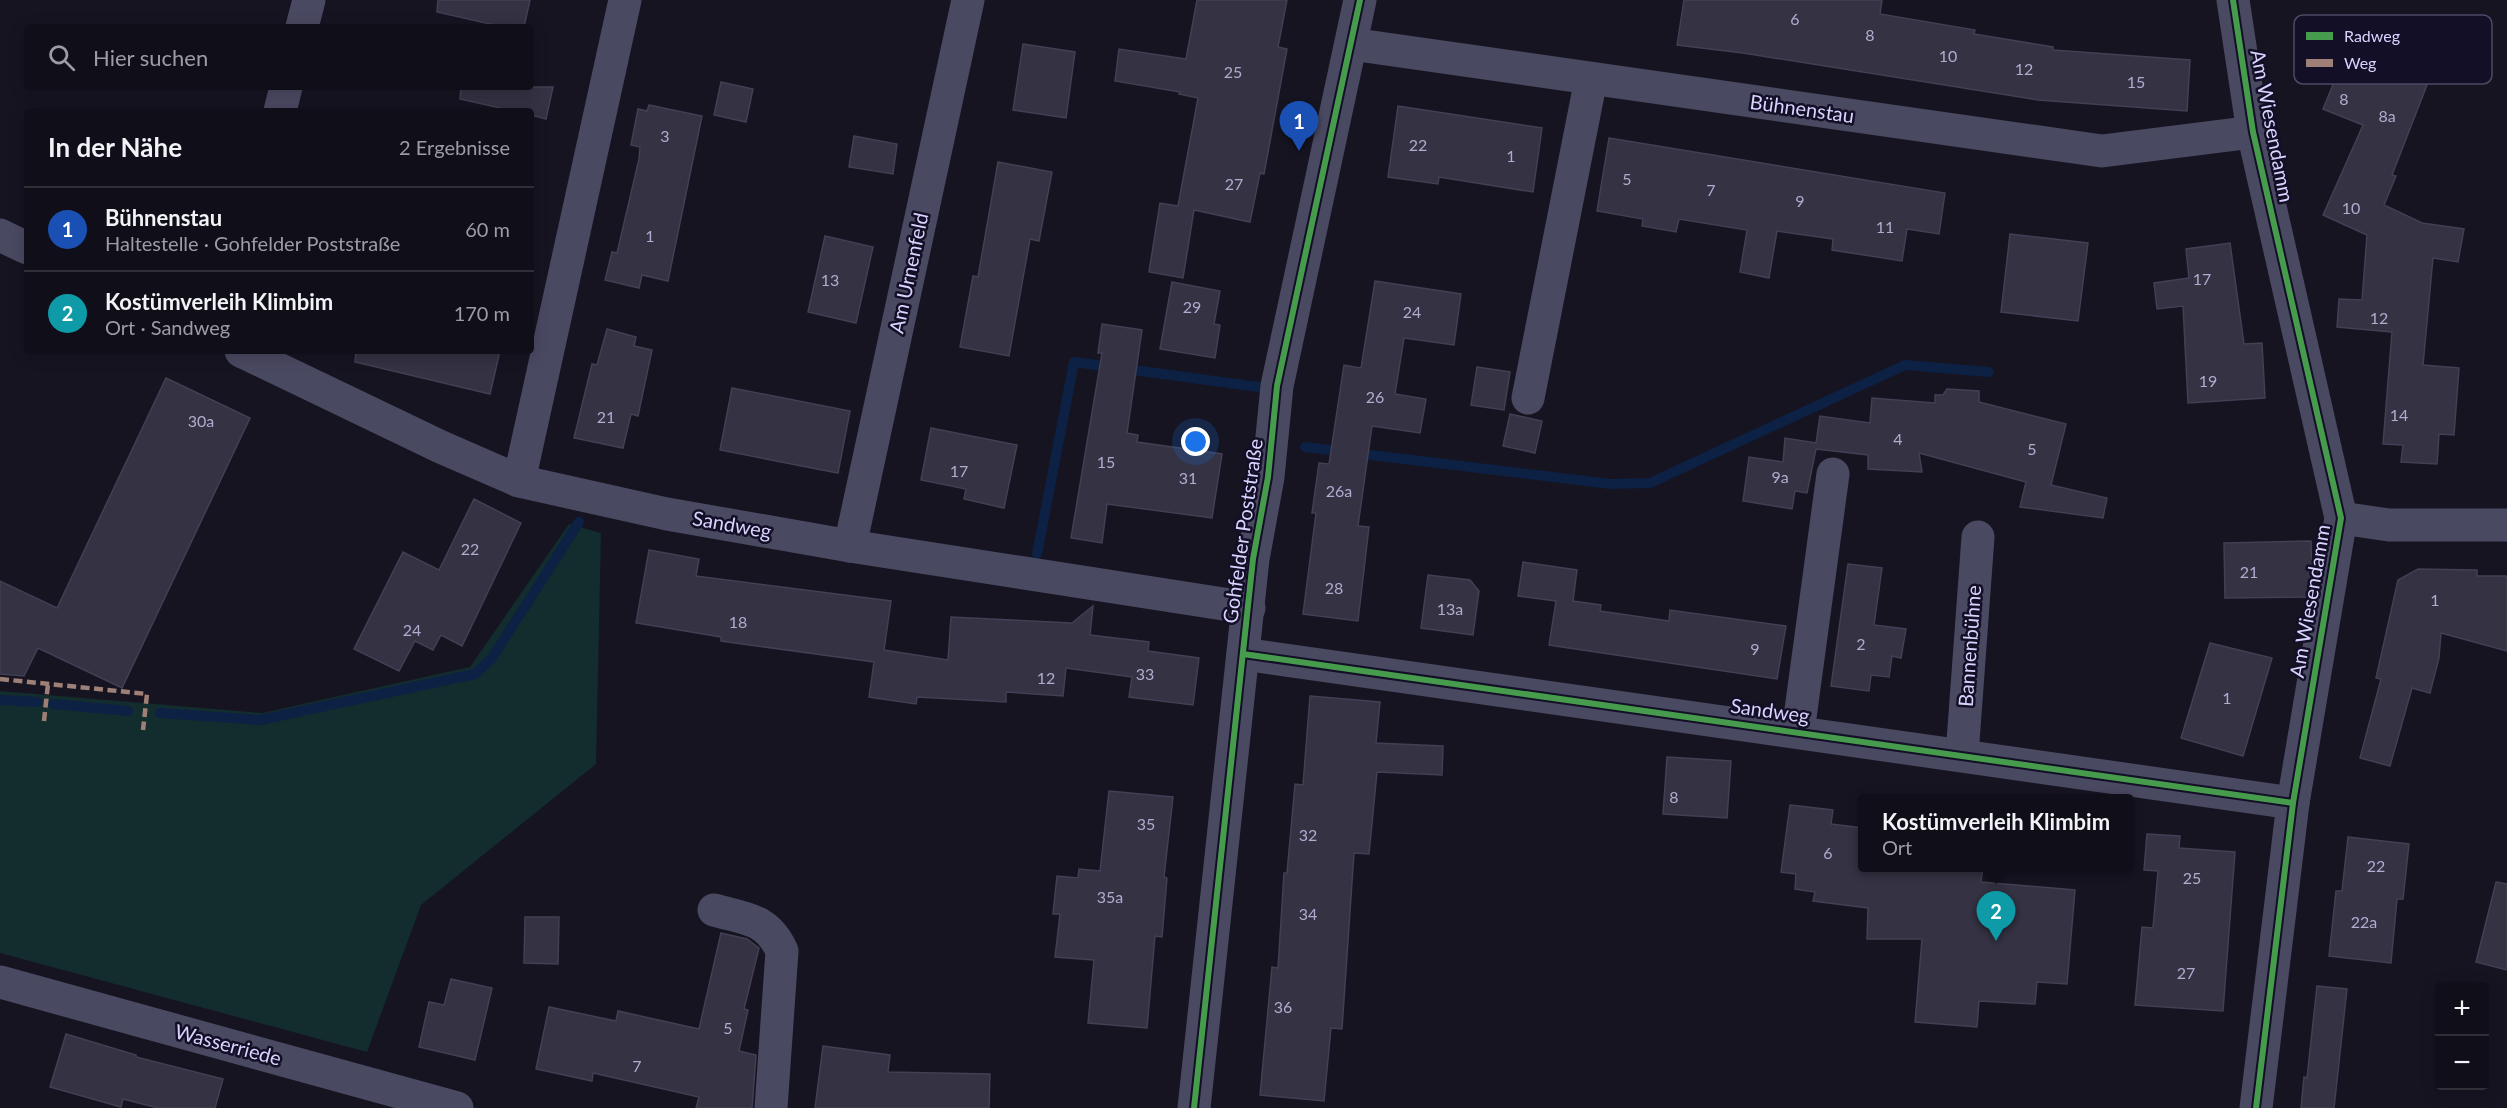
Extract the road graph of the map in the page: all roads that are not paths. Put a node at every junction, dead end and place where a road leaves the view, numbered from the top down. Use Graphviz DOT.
graph roads {
  1 [pos="309,0"];
  2 [pos="626,0"];
  3 [pos="968,0"];
  4 [pos="1360,0"];
  5 [pos="2233,0"];
  6 [pos="303,24"];
  7 [pos="1352,44"];
  8 [pos="1591,79"];
  9 [pos="285,90"];
  10 [pos="281,108"];
  11 [pos="2253,132"];
  12 [pos="0,234"];
  13 [pos="24,246"];
  14 [pos="247,354"];
  15 [pos="1528,398"];
  16 [pos="1833,474"];
  17 [pos="519,481"];
  18 [pos="2341,518"];
  19 [pos="2507,525"];
  20 [pos="1978,537"];
  21 [pos="850,546"];
  22 [pos="1249,608"];
  23 [pos="1243,654"];
  24 [pos="1797,732"];
  25 [pos="1962,755"];
  26 [pos="2293,803"];
  27 [pos="714,910"];
  28 [pos="0,982"];
  29 [pos="457,1108"];
  30 [pos="771,1108"];
  31 [pos="1194,1108"];
  32 [pos="2256,1108"];
  1 -- 6 [label="street"];
  2 -- 17 [label="street"];
  3 -- 21 [label="street, Am Urnenfeld"];
  4 -- 7 [label="street, Gohfelder Poststraße"];
  5 -- 11 [label="street, Am Wiesendamm"];
  7 -- 8 [label="street, Bühnenstau"];
  7 -- 22 [label="street, Gohfelder Poststraße"];
  8 -- 11 [label="street, Bühnenstau"];
  8 -- 15 [label="street"];
  9 -- 10 [label="street"];
  11 -- 18 [label="street, Am Wiesendamm"];
  12 -- 13 [label="street"];
  14 -- 17 [label="street, Sandweg"];
  16 -- 24 [label="street"];
  17 -- 21 [label="street, Sandweg"];
  18 -- 19 [label="street"];
  18 -- 26 [label="street, Am Wiesendamm"];
  20 -- 25 [label="street, Bannenbühne"];
  21 -- 22 [label="street, Sandweg"];
  22 -- 23 [label="street, Gohfelder Poststraße"];
  23 -- 24 [label="street, Sandweg"];
  23 -- 31 [label="street, Gohfelder Poststraße"];
  24 -- 25 [label="street, Sandweg"];
  25 -- 26 [label="street, Sandweg"];
  26 -- 32 [label="street, Am Wiesendamm"];
  27 -- 30 [label="street"];
  28 -- 29 [label="street, Wasserriede"];
}
